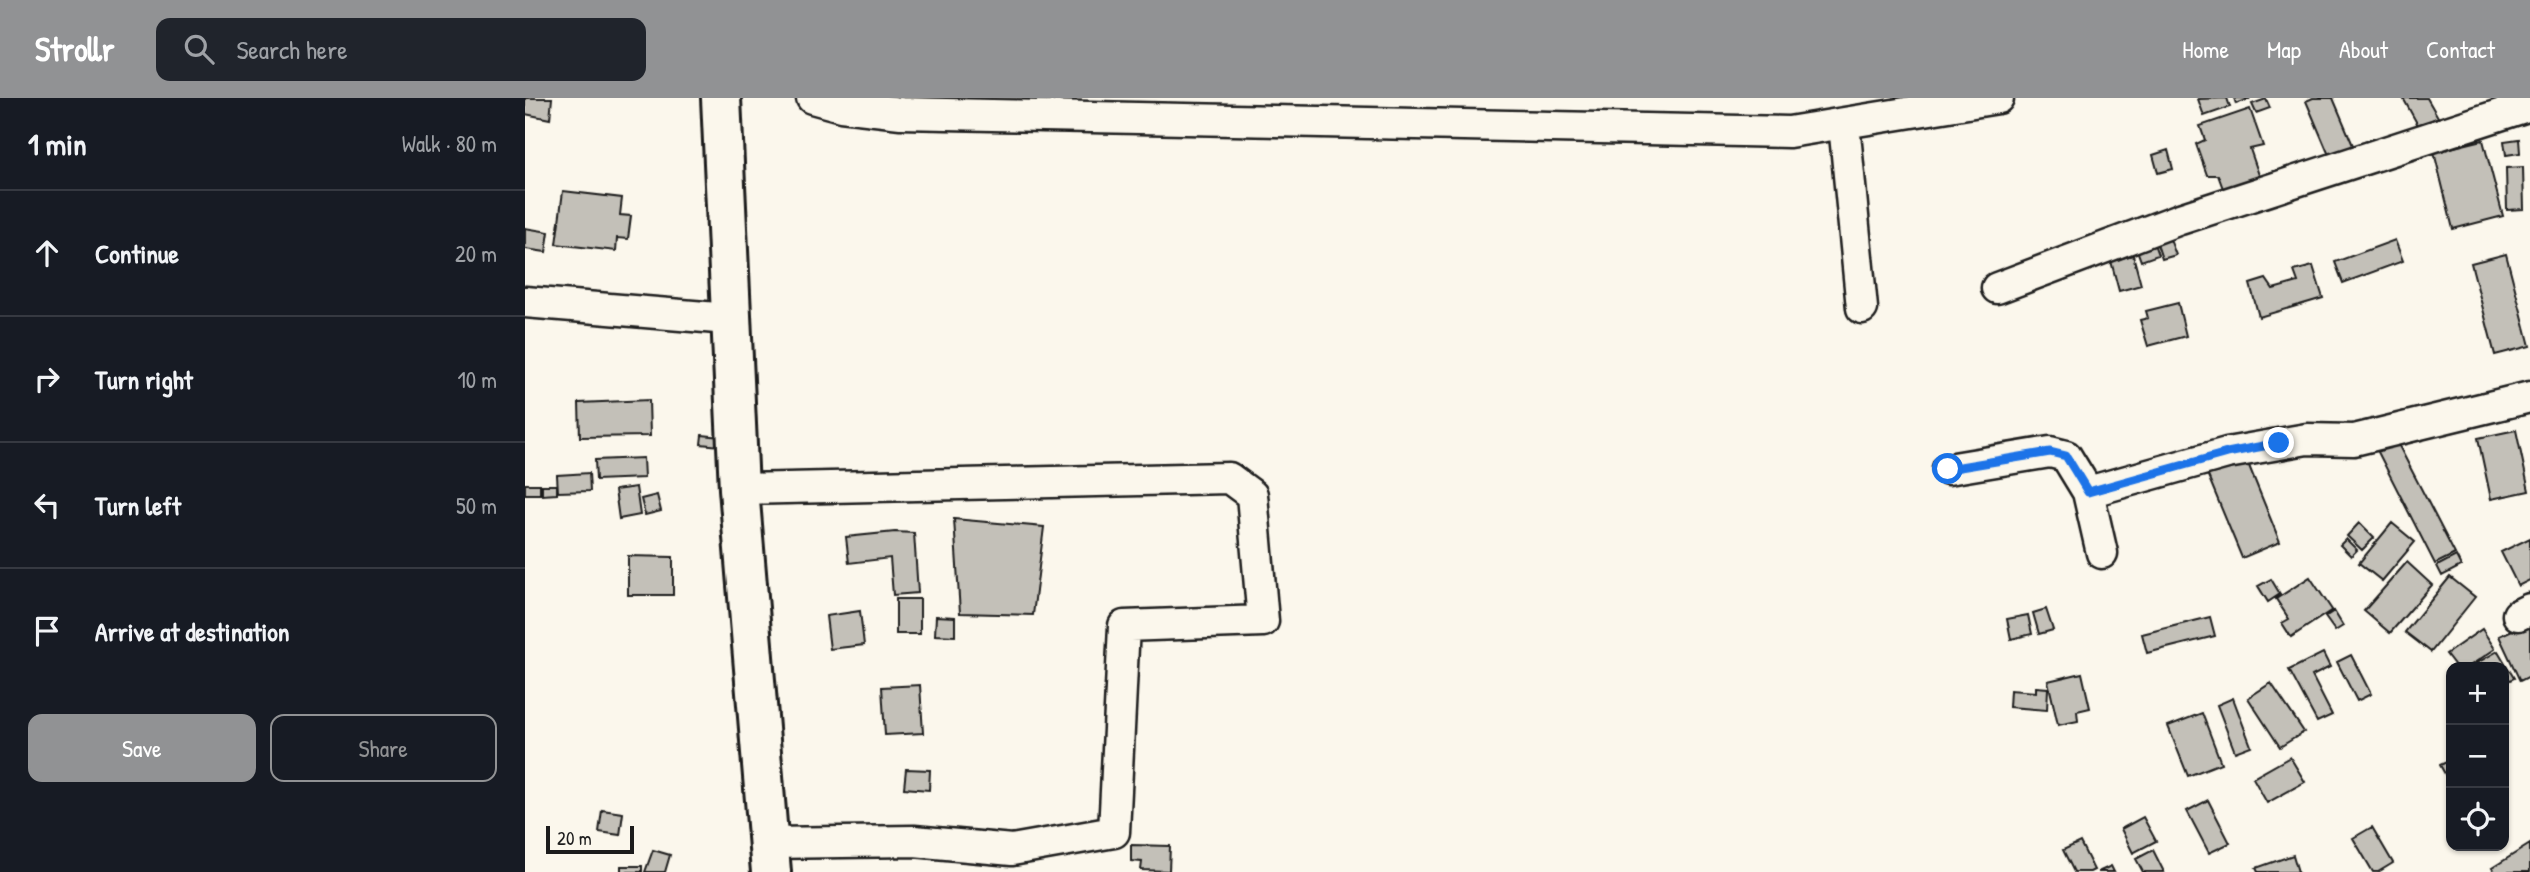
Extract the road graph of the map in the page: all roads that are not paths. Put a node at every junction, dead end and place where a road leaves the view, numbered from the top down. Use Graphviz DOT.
graph roads {
  1 [pos="722,98"];
  2 [pos="812,98"];
  3 [pos="1999,98"];
  4 [pos="2530,105"];
  5 [pos="1904,106"];
  6 [pos="1844,124"];
  7 [pos="1997,288"];
  8 [pos="525,302"];
  9 [pos="1862,308"];
  10 [pos="729,319"];
  11 [pos="2530,397"];
  12 [pos="1948,469"];
  13 [pos="739,489"];
  14 [pos="2088,492"];
  15 [pos="2102,553"];
  16 [pos="770,857"];
  1 -- 10 [label="street"];
  2 -- 6 [label="street"];
  3 -- 5 [label="street"];
  4 -- 7 [label="street"];
  5 -- 6 [label="street"];
  6 -- 9 [label="street"];
  8 -- 10 [label="street"];
  10 -- 13 [label="street"];
  11 -- 14 [label="street"];
  12 -- 14 [label="street"];
  13 -- 16 [label="street"];
  13 -- 16 [label="street"];
  14 -- 15 [label="street"];
}
